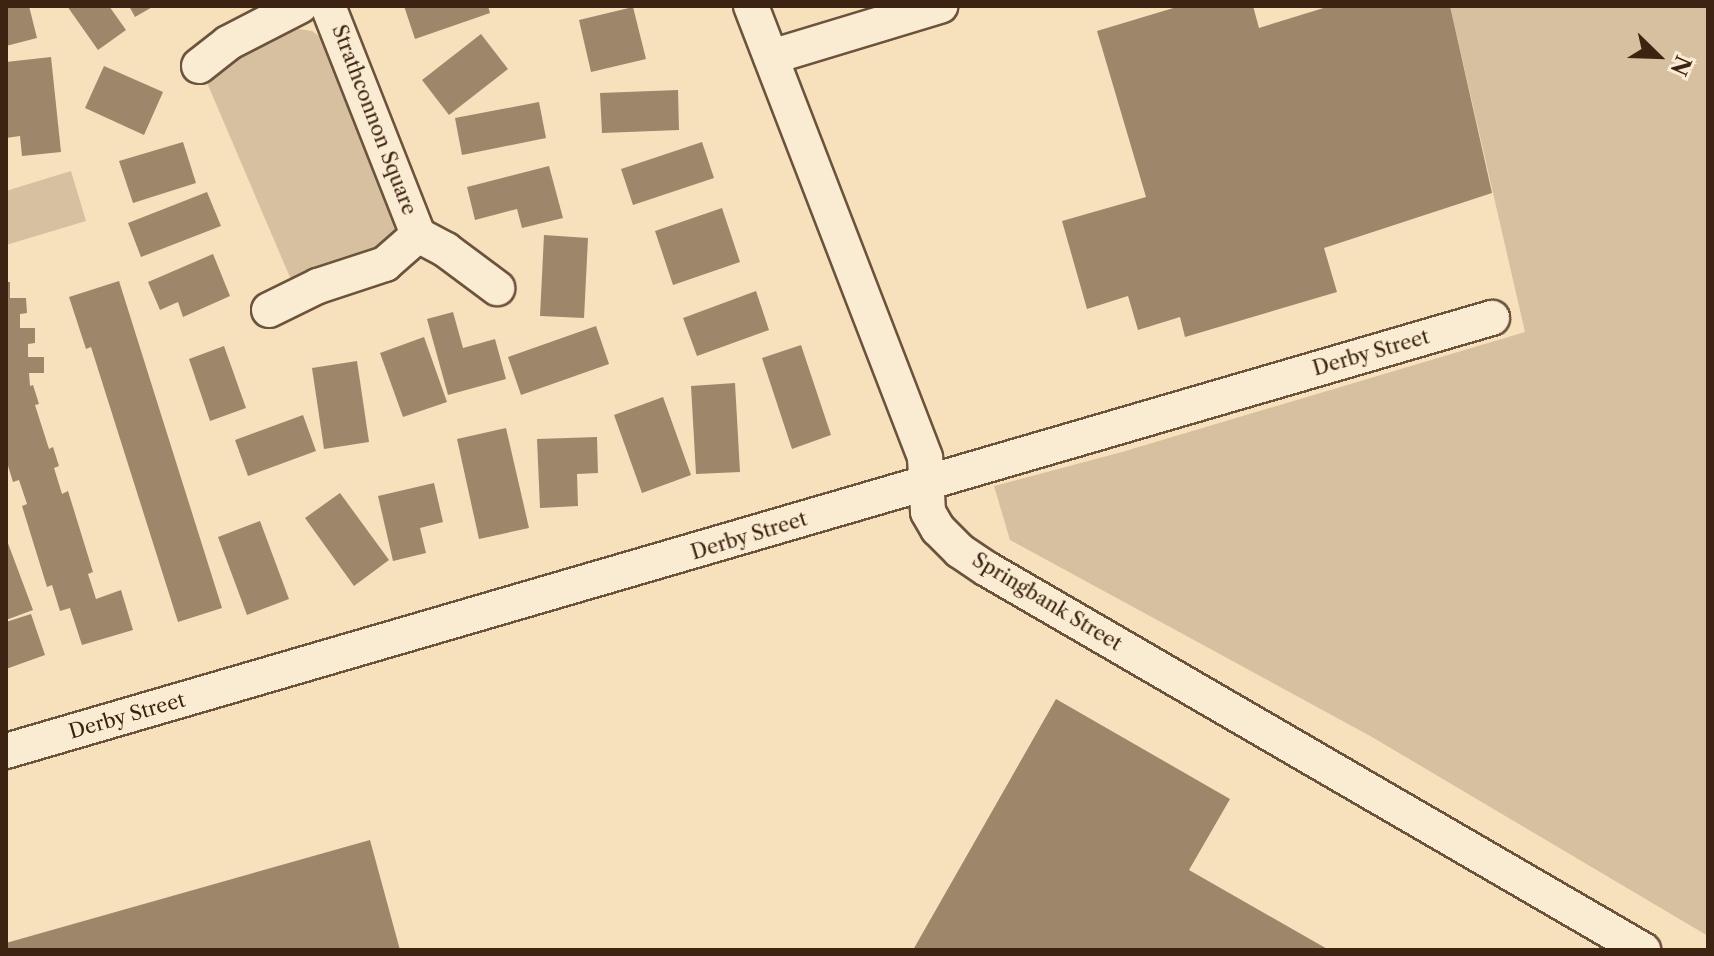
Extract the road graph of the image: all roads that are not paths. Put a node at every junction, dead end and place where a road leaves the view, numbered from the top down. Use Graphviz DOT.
graph roads {
  1 [pos="300,6"];
  2 [pos="328,6"];
  3 [pos="751,6"];
  4 [pos="940,6"];
  5 [pos="771,57"];
  6 [pos="199,66"];
  7 [pos="418,235"];
  8 [pos="497,288"];
  9 [pos="269,310"];
  10 [pos="1492,318"];
  11 [pos="925,481"];
  12 [pos="6,751"];
  13 [pos="1643,950"];
  1 -- 6 [label="street"];
  2 -- 7 [label="street, Strathconnon Square"];
  3 -- 5 [label="street, Springbank Street"];
  4 -- 5 [label="street"];
  5 -- 11 [label="street, Springbank Street"];
  7 -- 8 [label="street, Strathconnon Square"];
  7 -- 9 [label="street, Strathconnon Square"];
  10 -- 11 [label="street, Derby Street"];
  11 -- 12 [label="street, Derby Street"];
  11 -- 13 [label="street, Springbank Street"];
}
